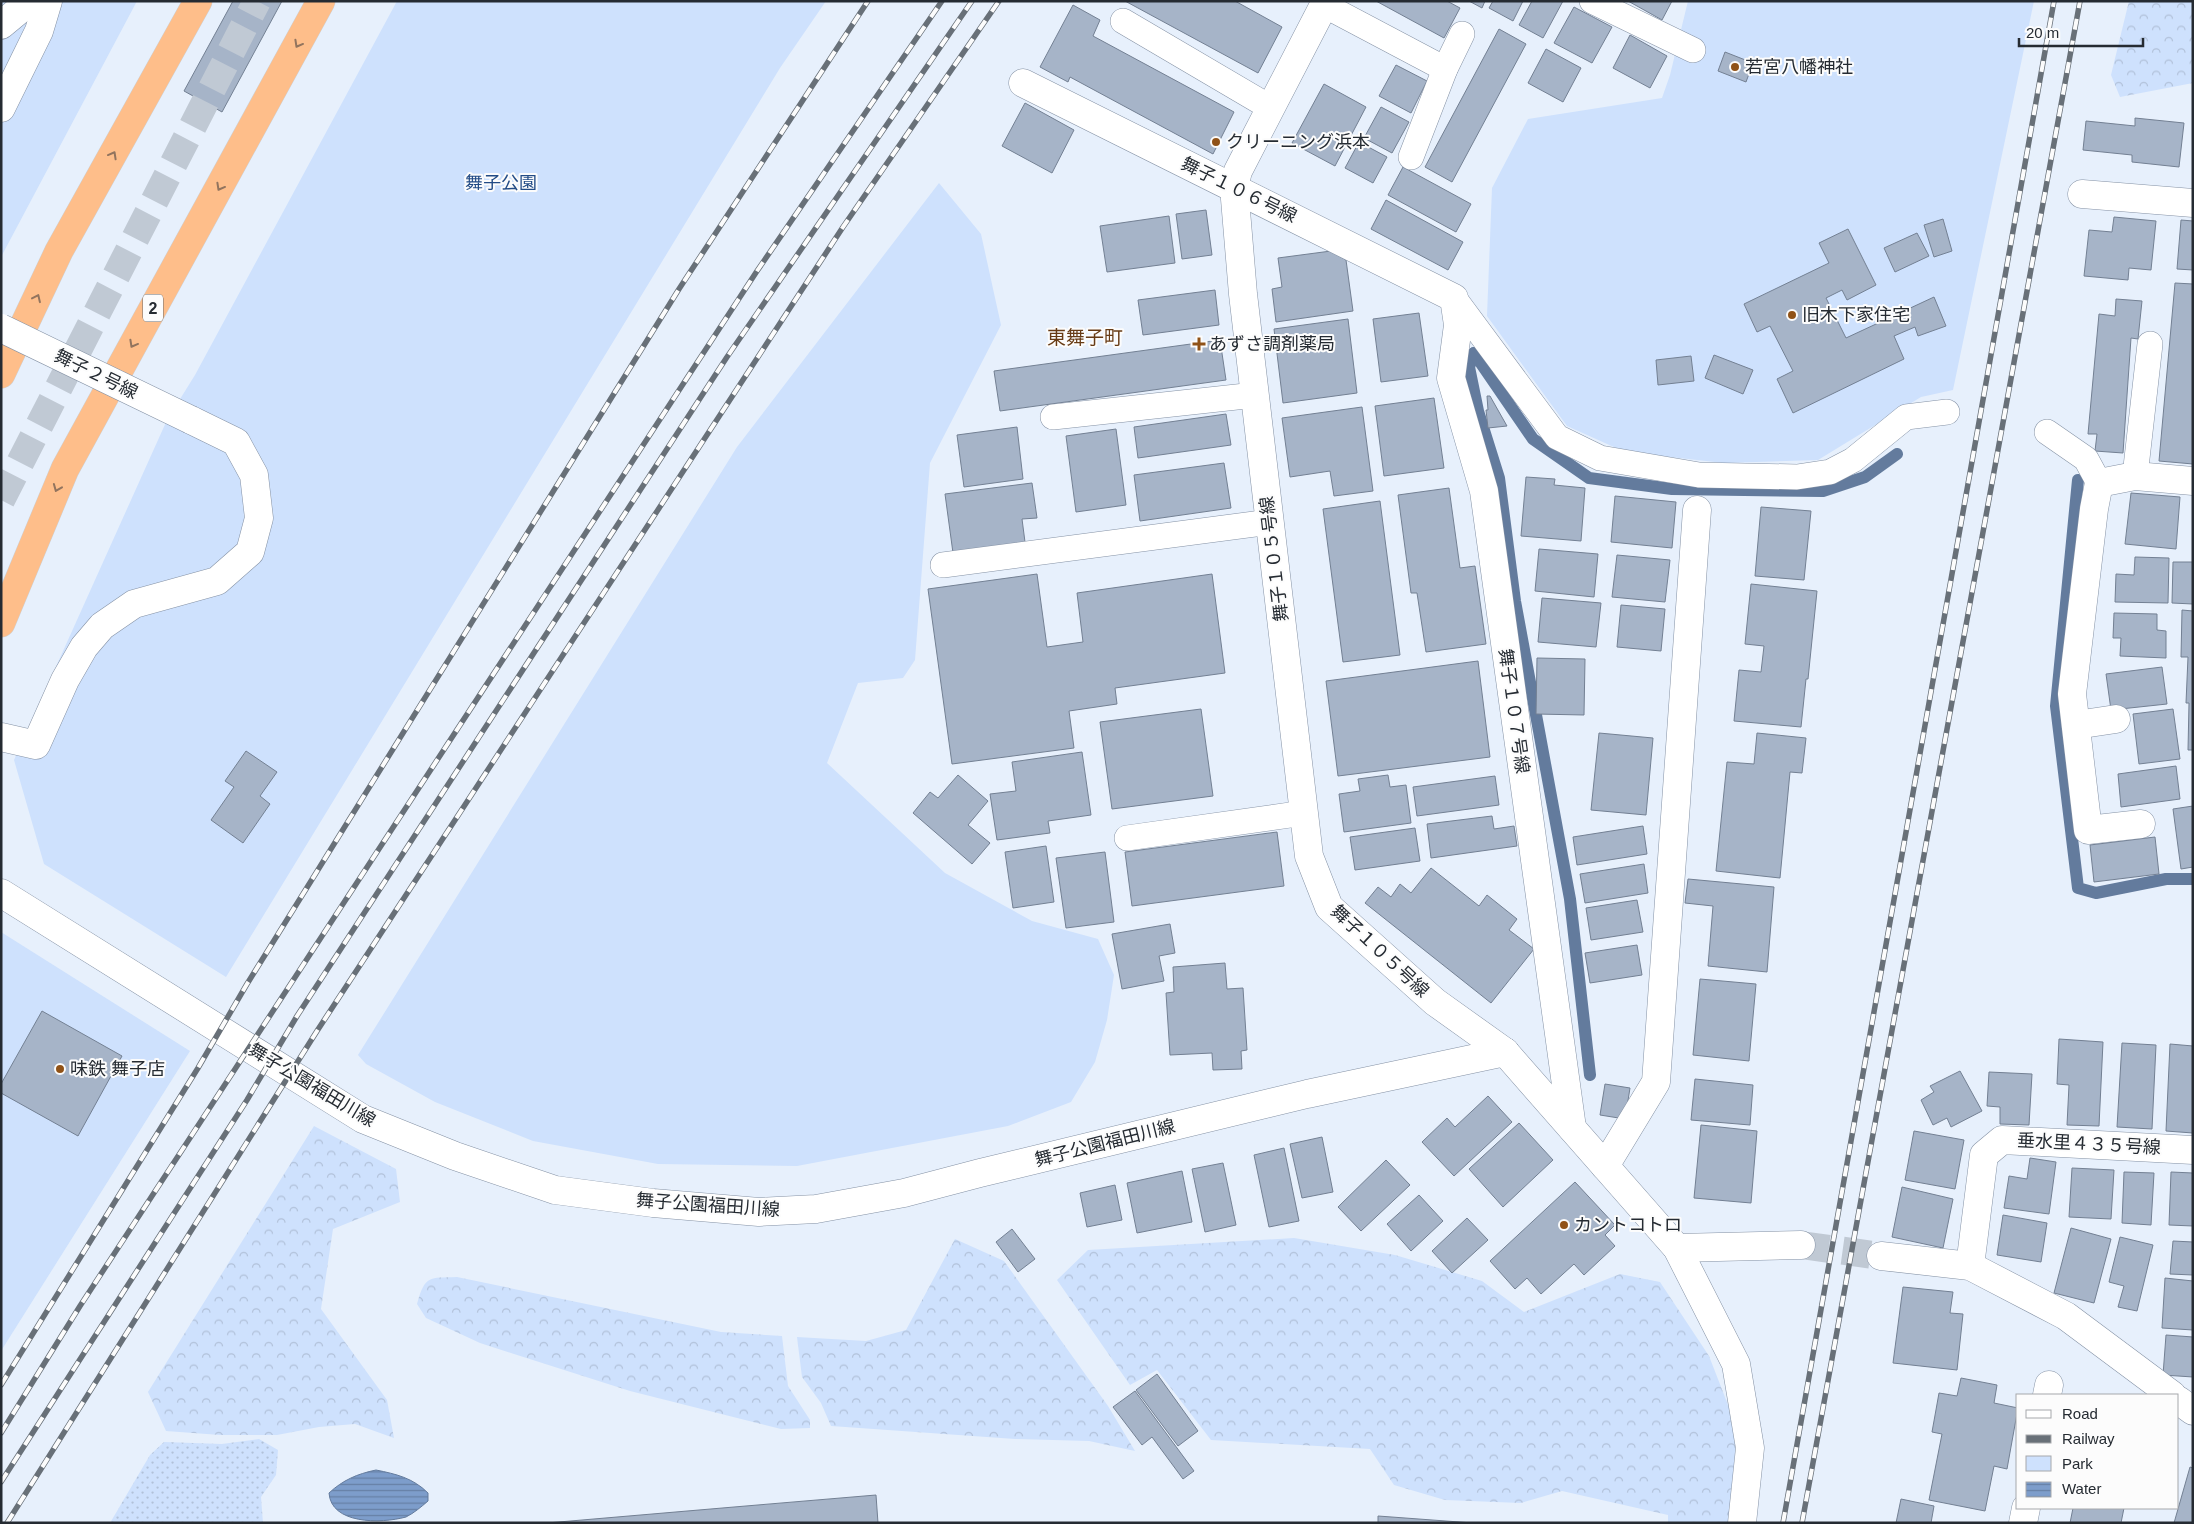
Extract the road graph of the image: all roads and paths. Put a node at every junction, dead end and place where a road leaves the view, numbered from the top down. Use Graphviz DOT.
graph roads {
  1 [pos="30,1"];
  2 [pos="48,1"];
  3 [pos="198,1"];
  4 [pos="322,1"];
  5 [pos="1592,1"];
  6 [pos="1325,3"];
  7 [pos="1123,21"];
  8 [pos="1,24"];
  9 [pos="1462,34"];
  10 [pos="1693,50"];
  11 [pos="1445,68"];
  12 [pos="1023,83"];
  13 [pos="1,108"];
  14 [pos="1271,108"];
  15 [pos="1411,157"];
  16 [pos="1234,187"];
  17 [pos="2082,194"];
  18 [pos="2193,203"];
  19 [pos="1454,298"];
  20 [pos="1,328"];
  21 [pos="2150,344"];
  22 [pos="1,374"];
  23 [pos="1255,395"];
  24 [pos="1947,412"];
  25 [pos="1053,417"];
  26 [pos="2047,432"];
  27 [pos="2135,476"];
  28 [pos="2193,481"];
  29 [pos="2100,483"];
  30 [pos="1699,490"];
  31 [pos="1270,522"];
  32 [pos="943,566"];
  33 [pos="1,623"];
  34 [pos="2116,719"];
  35 [pos="2076,725"];
  36 [pos="1,737"];
  37 [pos="1304,813"];
  38 [pos="2141,824"];
  39 [pos="1127,838"];
  40 [pos="1,893"];
  41 [pos="1505,1052"];
  42 [pos="1572,1128"];
  43 [pos="2193,1150"];
  44 [pos="1605,1166"];
  45 [pos="1801,1245"];
  46 [pos="1677,1248"];
  47 [pos="1881,1256"];
  48 [pos="1970,1266"];
  49 [pos="2171,1394"];
  50 [pos="2179,1401"];
  51 [pos="2193,1411"];
  52 [pos="2026,1509"];
  53 [pos="1742,1523"];
  54 [pos="2023,1523"];
  1 -- 8 [label="street"];
  2 -- 13 [label="street"];
  22 -- 3 [label="highway, one-way"];
  4 -- 33 [label="highway, 2, one-way"];
  5 -- 10 [label="lane"];
  6 -- 11 [label="lane"];
  6 -- 14 [label="street, 舞子１０５号線"];
  7 -- 14 [label="lane"];
  9 -- 11 [label="lane"];
  11 -- 15 [label="lane"];
  12 -- 16 [label="street, 舞子１０６号線"];
  14 -- 16 [label="street, 舞子１０５号線"];
  16 -- 19 [label="street, 舞子１０６号線"];
  16 -- 23 [label="street, 舞子１０５号線"];
  17 -- 18 [label="street"];
  19 -- 30 [label="lane"];
  19 -- 42 [label="street, 舞子１０７号線"];
  20 -- 36 [label="street, 舞子２号線, bridge"];
  21 -- 27 [label="lane"];
  23 -- 25 [label="lane"];
  23 -- 31 [label="street, 舞子１０５号線"];
  24 -- 30 [label="lane"];
  26 -- 29 [label="lane"];
  27 -- 28 [label="street"];
  27 -- 29 [label="street"];
  29 -- 35 [label="street"];
  30 -- 44 [label="street"];
  31 -- 32 [label="lane"];
  31 -- 37 [label="street, 舞子１０５号線"];
  34 -- 35 [label="street"];
  35 -- 38 [label="street"];
  37 -- 39 [label="lane"];
  37 -- 41 [label="street, 舞子１０５号線"];
  40 -- 41 [label="street, 舞子公園福田川線"];
  41 -- 42 [label="street, 舞子１０５号線"];
  42 -- 44 [label="street, 舞子１０５号線"];
  43 -- 48 [label="street, 垂水里４３５号線"];
  44 -- 46 [label="street, 舞子１０５号線"];
  45 -- 46 [label="street"];
  46 -- 53 [label="street, 舞子１０５号線"];
  47 -- 48 [label="street"];
  48 -- 49 [label="street"];
  50 -- 51 [label="street"];
  52 -- 54 [label="street"];
}
